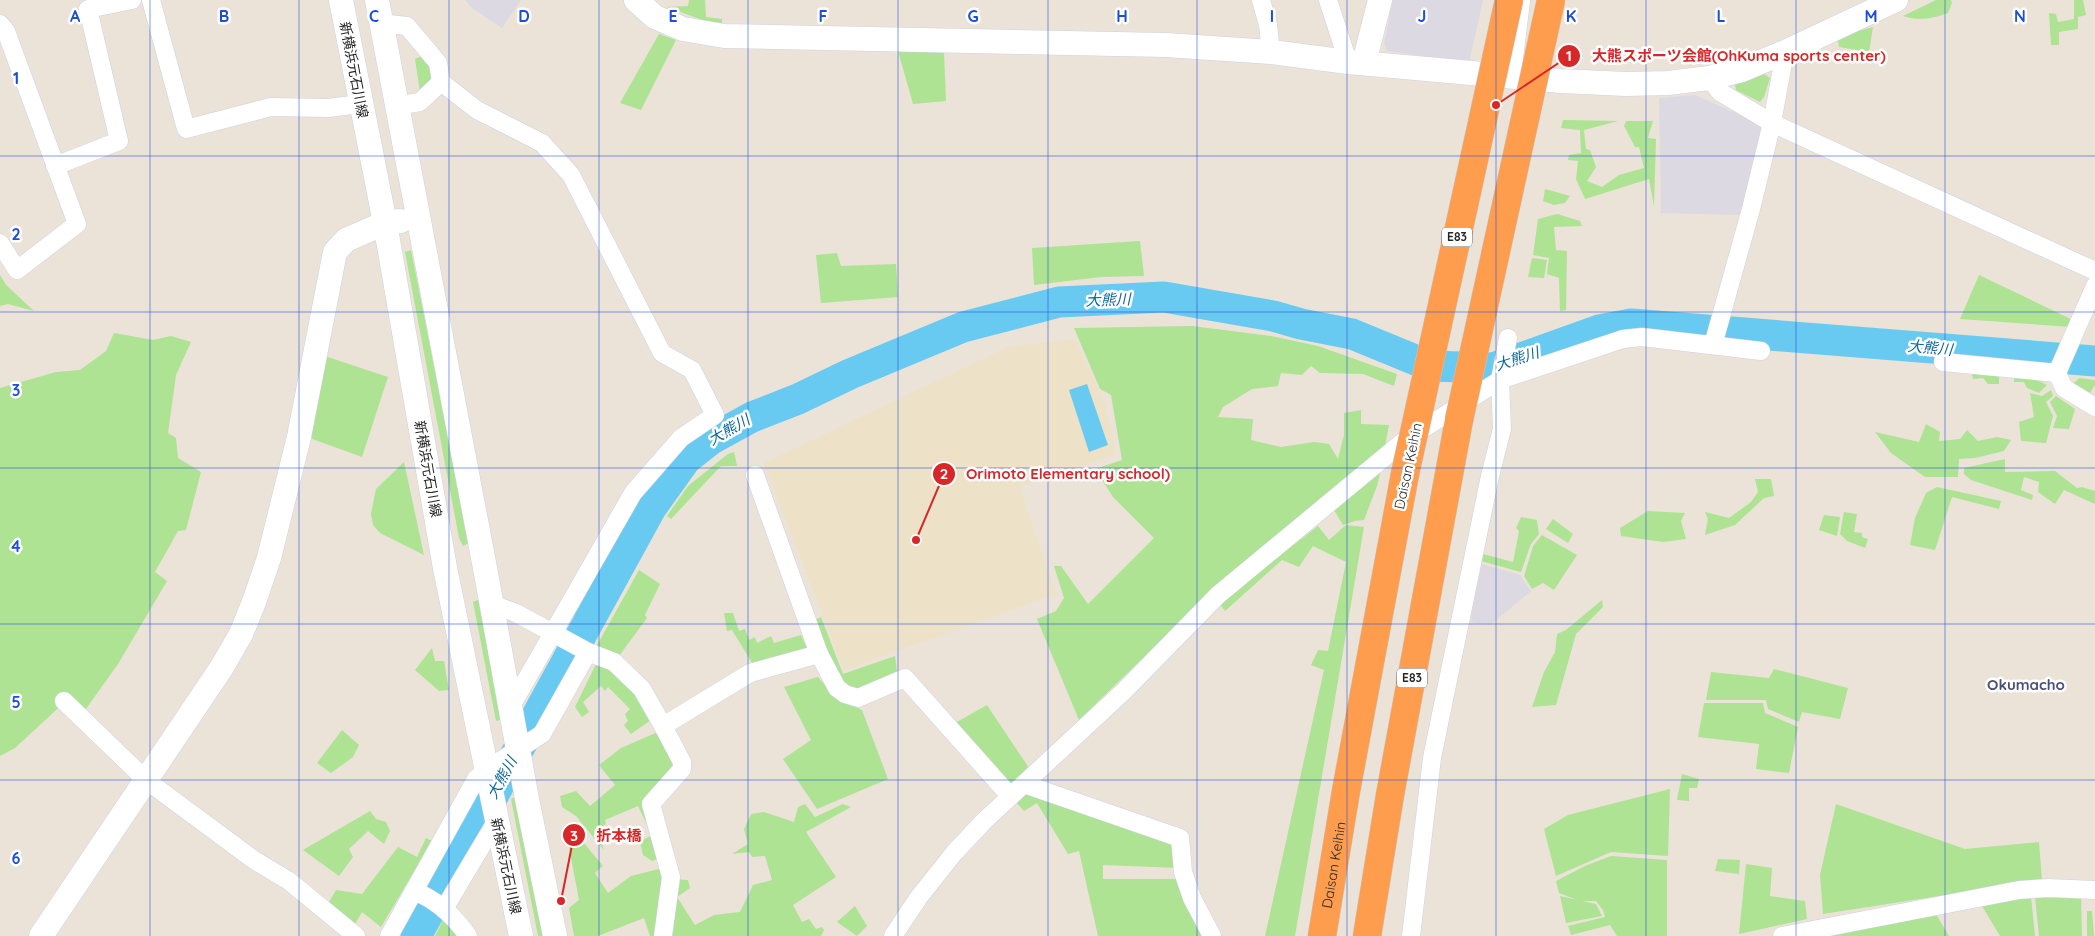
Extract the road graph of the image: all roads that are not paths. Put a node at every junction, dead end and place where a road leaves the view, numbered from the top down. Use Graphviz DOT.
graph roads {
  1 [pos="132,0"];
  2 [pos="151,0"];
  3 [pos="341,0"];
  4 [pos="636,0"];
  5 [pos="1261,0"];
  6 [pos="1328,0"];
  7 [pos="1380,0"];
  8 [pos="1509,0"];
  9 [pos="1521,0"];
  10 [pos="1551,0"];
  11 [pos="1896,0"];
  12 [pos="378,11"];
  13 [pos="0,24"];
  14 [pos="1271,52"];
  15 [pos="1785,52"];
  16 [pos="1356,62"];
  17 [pos="1512,75"];
  18 [pos="1709,78"];
  19 [pos="440,82"];
  20 [pos="361,104"];
  21 [pos="396,106"];
  22 [pos="1772,123"];
  23 [pos="55,166"];
  24 [pos="417,219"];
  25 [pos="385,223"];
  26 [pos="0,243"];
  27 [pos="2095,272"];
  28 [pos="2095,286"];
  29 [pos="1508,338"];
  30 [pos="1713,345"];
  31 [pos="1761,351"];
  32 [pos="1943,362"];
  33 [pos="2058,370"];
  34 [pos="1500,380"];
  35 [pos="2095,407"];
  36 [pos="755,475"];
  37 [pos="492,604"];
  38 [pos="553,633"];
  39 [pos="588,652"];
  40 [pos="819,654"];
  41 [pos="64,701"];
  42 [pos="510,708"];
  43 [pos="663,726"];
  44 [pos="519,750"];
  45 [pos="486,770"];
  46 [pos="146,780"];
  47 [pos="1024,784"];
  48 [pos="1010,796"];
  49 [pos="497,820"];
  50 [pos="2095,890"];
  51 [pos="417,892"];
  52 [pos="441,906"];
  53 [pos="41,936"];
  54 [pos="356,936"];
  55 [pos="389,936"];
  56 [pos="468,936"];
  57 [pos="521,936"];
  58 [pos="555,936"];
  59 [pos="663,936"];
  60 [pos="893,936"];
  61 [pos="1212,936"];
  62 [pos="1322,936"];
  63 [pos="1367,936"];
  64 [pos="1411,936"];
  65 [pos="1782,936"];
  1 -- 23 [label="street"];
  2 -- 20 [label="street"];
  3 -- 20 [label="street, 新横浜元石川線"];
  4 -- 14 [label="street"];
  5 -- 14 [label="street"];
  6 -- 16 [label="street"];
  7 -- 16 [label="street"];
  8 -- 62 [label="highway, Daisan Keihin / E83, bridge"];
  9 -- 17 [label="street"];
  10 -- 63 [label="highway, E83, bridge"];
  11 -- 15 [label="street"];
  12 -- 19 [label="street"];
  12 -- 21 [label="street"];
  13 -- 23 [label="street"];
  14 -- 16 [label="street"];
  15 -- 18 [label="street"];
  15 -- 22 [label="street"];
  16 -- 17 [label="street"];
  17 -- 18 [label="street"];
  18 -- 22 [label="street"];
  19 -- 21 [label="street"];
  19 -- 38 [label="street"];
  20 -- 25 [label="street, 新横浜元石川線"];
  21 -- 24 [label="street"];
  22 -- 27 [label="street"];
  22 -- 30 [label="street"];
  23 -- 26 [label="street"];
  24 -- 25 [label="street"];
  24 -- 37 [label="street"];
  25 -- 45 [label="street, 新横浜元石川線"];
  25 -- 46 [label="street"];
  28 -- 33 [label="street"];
  29 -- 34 [label="street"];
  30 -- 31 [label="street"];
  30 -- 34 [label="street"];
  32 -- 33 [label="street"];
  33 -- 35 [label="street"];
  34 -- 47 [label="street"];
  34 -- 64 [label="street"];
  36 -- 40 [label="street"];
  37 -- 38 [label="street"];
  37 -- 42 [label="street"];
  38 -- 39 [label="street"];
  38 -- 42 [label="street"];
  39 -- 43 [label="street"];
  39 -- 44 [label="street"];
  40 -- 43 [label="street"];
  40 -- 48 [label="street"];
  41 -- 46 [label="street"];
  42 -- 44 [label="street"];
  43 -- 59 [label="street"];
  44 -- 45 [label="street"];
  44 -- 58 [label="street"];
  45 -- 49 [label="street, 新横浜元石川線"];
  45 -- 51 [label="street"];
  46 -- 53 [label="street"];
  46 -- 54 [label="street"];
  47 -- 48 [label="street"];
  47 -- 61 [label="street"];
  48 -- 60 [label="street"];
  49 -- 52 [label="street"];
  49 -- 57 [label="street, 新横浜元石川線"];
  50 -- 65 [label="street"];
  51 -- 52 [label="street"];
  51 -- 55 [label="street"];
  52 -- 56 [label="street"];
}
